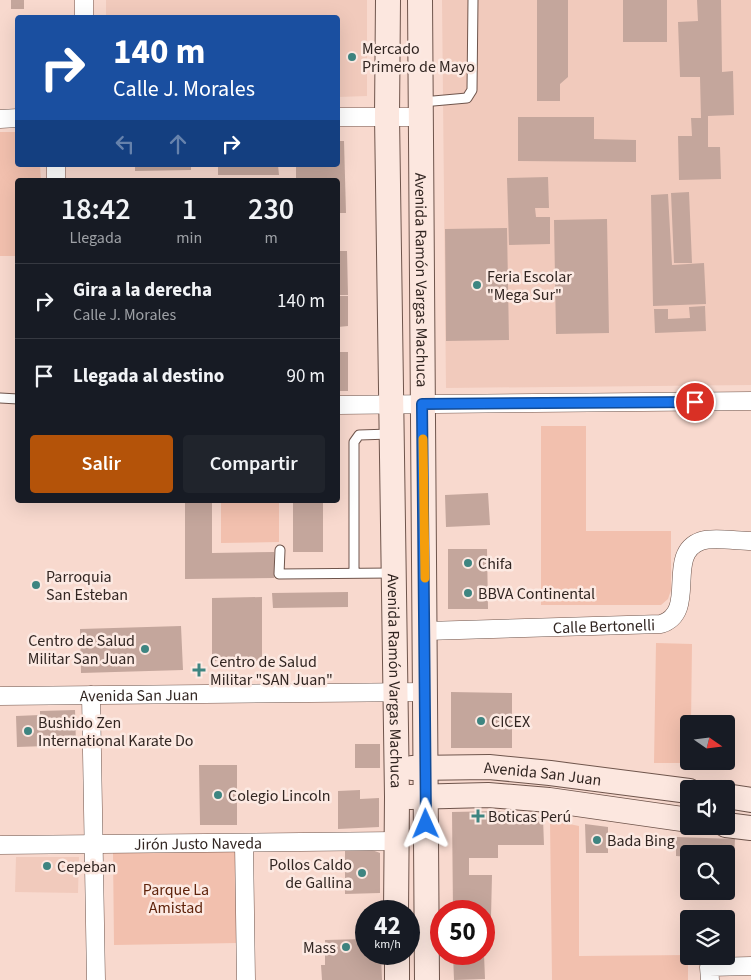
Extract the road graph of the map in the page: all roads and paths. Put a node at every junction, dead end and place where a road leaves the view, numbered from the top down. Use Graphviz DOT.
graph roads {
  1 [pos="84,0"];
  2 [pos="388,0"];
  3 [pos="420,0"];
  4 [pos="474,0"];
  5 [pos="84,15"];
  6 [pos="420,110"];
  7 [pos="387,116"];
  8 [pos="340,117"];
  9 [pos="0,118"];
  10 [pos="15,118"];
  11 [pos="0,398"];
  12 [pos="15,399"];
  13 [pos="751,401"];
  14 [pos="422,404"];
  15 [pos="340,405"];
  16 [pos="390,405"];
  17 [pos="390,434"];
  18 [pos="751,541"];
  19 [pos="280,550"];
  20 [pos="354,573"];
  21 [pos="392,573"];
  22 [pos="426,631"];
  23 [pos="394,692"];
  24 [pos="426,692"];
  25 [pos="91,695"];
  26 [pos="0,696"];
  27 [pos="396,768"];
  28 [pos="426,768"];
  29 [pos="680,790"];
  30 [pos="397,797"];
  31 [pos="426,797"];
  32 [pos="735,797"];
  33 [pos="751,800"];
  34 [pos="680,819"];
  35 [pos="735,826"];
  36 [pos="751,828"];
  37 [pos="396,841"];
  38 [pos="244,844"];
  39 [pos="0,845"];
  40 [pos="94,845"];
  41 [pos="396,900"];
  42 [pos="397,965"];
  43 [pos="751,966"];
  44 [pos="710,973"];
  45 [pos="96,980"];
  46 [pos="246,980"];
  47 [pos="397,980"];
  48 [pos="427,980"];
  1 -- 5 [label="street"];
  2 -- 7 [label="main road, Avenida Ramón Vargas Machuca"];
  3 -- 6 [label="main road, Avenida Ramón Vargas Machuca"];
  4 -- 6 [label="lane"];
  6 -- 7 [label="street"];
  6 -- 14 [label="main road, Avenida Ramón Vargas Machuca"];
  7 -- 8 [label="street"];
  7 -- 16 [label="main road, Avenida Ramón Vargas Machuca"];
  9 -- 10 [label="street"];
  11 -- 12 [label="lane"];
  13 -- 14 [label="street"];
  14 -- 16 [label="street"];
  14 -- 22 [label="main road, Avenida Ramón Vargas Machuca"];
  15 -- 16 [label="street"];
  16 -- 17 [label="main road, Avenida Ramón Vargas Machuca"];
  17 -- 20 [label="lane"];
  17 -- 21 [label="main road, Avenida Ramón Vargas Machuca"];
  18 -- 22 [label="street, Calle Bertonelli"];
  19 -- 20 [label="lane"];
  20 -- 21 [label="lane"];
  21 -- 23 [label="main road, Avenida Ramón Vargas Machuca"];
  22 -- 24 [label="main road, Avenida Ramón Vargas Machuca"];
  23 -- 24 [label="street, Avenida San Juan"];
  23 -- 25 [label="street, Avenida San Juan"];
  23 -- 27 [label="main road, Avenida Ramón Vargas Machuca"];
  24 -- 28 [label="main road, Avenida Ramón Vargas Machuca"];
  25 -- 26 [label="street, Avenida San Juan"];
  25 -- 40 [label="street"];
  27 -- 28 [label="main road, Avenida San Juan"];
  27 -- 30 [label="main road, Avenida Ramón Vargas Machuca"];
  28 -- 29 [label="main road, Avenida San Juan"];
  28 -- 31 [label="main road, Avenida Ramón Vargas Machuca"];
  30 -- 31 [label="main road, Avenida San Juan"];
  30 -- 37 [label="main road, Avenida Ramón Vargas Machuca"];
  31 -- 34 [label="main road, Avenida San Juan"];
  31 -- 48 [label="main road, Avenida Ramón Vargas Machuca"];
  32 -- 33 [label="main road"];
  35 -- 36 [label="main road"];
  37 -- 38 [label="street, Jirón Justo Naveda"];
  37 -- 41 [label="main road, Avenida Ramón Vargas Machuca"];
  38 -- 40 [label="street, Jirón Justo Naveda"];
  38 -- 46 [label="street"];
  39 -- 40 [label="street, Jirón Justo Naveda"];
  40 -- 45 [label="street"];
  42 -- 47 [label="main road"];
  43 -- 44 [label="street"];
}
